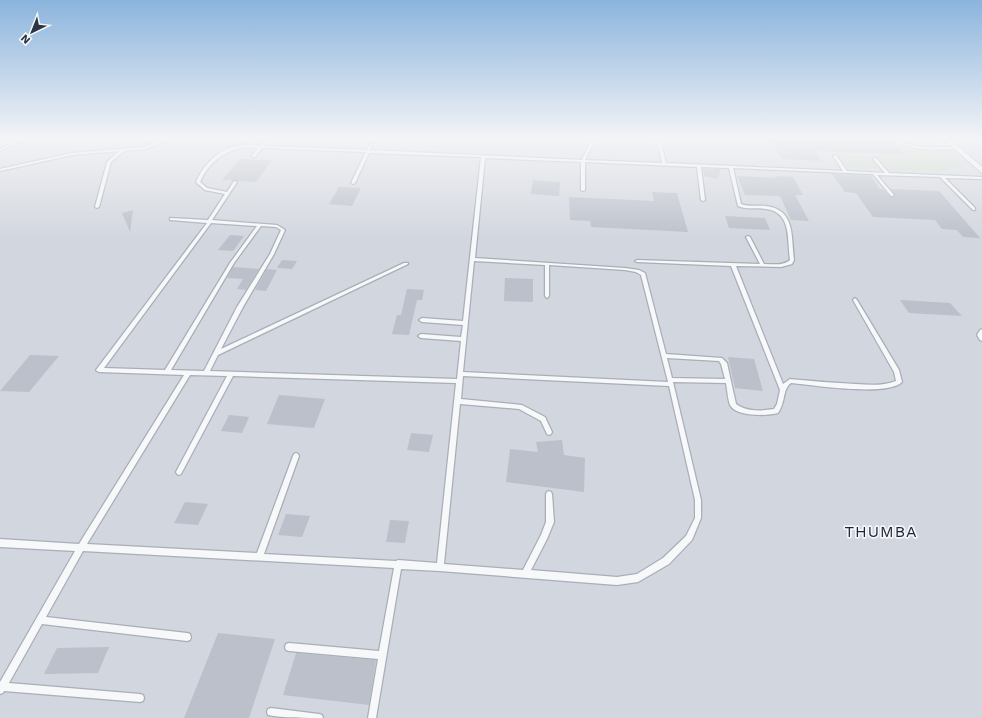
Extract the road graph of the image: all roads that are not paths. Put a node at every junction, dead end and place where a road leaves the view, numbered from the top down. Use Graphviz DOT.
graph roads {
  1 [pos="106,173"];
  2 [pos="204,173"];
  3 [pos="358,173"];
  4 [pos="481,173"];
  5 [pos="583,173"];
  6 [pos="700,173"];
  7 [pos="732,173"];
  8 [pos="860,173"];
  9 [pos="874,173"];
  10 [pos="888,174"];
  11 [pos="941,176"];
  12 [pos="982,178"];
  13 [pos="235,182"];
  14 [pos="353,183"];
  15 [pos="583,190"];
  16 [pos="228,193"];
  17 [pos="892,195"];
  18 [pos="703,200"];
  19 [pos="97,207"];
  20 [pos="974,209"];
  21 [pos="171,219"];
  22 [pos="210,220"];
  23 [pos="260,225"];
  24 [pos="748,237"];
  25 [pos="472,259"];
  26 [pos="637,262"];
  27 [pos="406,264"];
  28 [pos="547,264"];
  29 [pos="733,265"];
  30 [pos="763,266"];
  31 [pos="547,296"];
  32 [pos="855,300"];
  33 [pos="422,320"];
  34 [pos="466,323"];
  35 [pos="982,331"];
  36 [pos="421,336"];
  37 [pos="464,339"];
  38 [pos="982,339"];
  39 [pos="216,355"];
  40 [pos="664,356"];
  41 [pos="167,372"];
  42 [pos="188,373"];
  43 [pos="206,373"];
  44 [pos="231,374"];
  45 [pos="460,374"];
  46 [pos="728,381"];
  47 [pos="459,382"];
  48 [pos="670,382"];
  49 [pos="782,389"];
  50 [pos="457,401"];
  51 [pos="549,432"];
  52 [pos="296,456"];
  53 [pos="179,472"];
  54 [pos="550,494"];
  55 [pos="0,543"];
  56 [pos="81,547"];
  57 [pos="259,557"];
  58 [pos="398,564"];
  59 [pos="440,567"];
  60 [pos="525,574"];
  61 [pos="40,620"];
  62 [pos="186,637"];
  63 [pos="289,647"];
  64 [pos="382,655"];
  65 [pos="1,689"];
  66 [pos="140,698"];
  67 [pos="272,712"];
  68 [pos="319,718"];
  69 [pos="372,718"];
  1 -- 19 [label="lane"];
  2 -- 16 [label="lane"];
  3 -- 14 [label="lane"];
  4 -- 25 [label="lane"];
  5 -- 15 [label="lane"];
  6 -- 18 [label="lane"];
  7 -- 30 [label="lane"];
  8 -- 9 [label="lane"];
  9 -- 10 [label="lane"];
  9 -- 17 [label="lane"];
  10 -- 11 [label="lane"];
  11 -- 12 [label="lane"];
  11 -- 20 [label="lane"];
  13 -- 16 [label="lane"];
  16 -- 22 [label="lane"];
  21 -- 22 [label="lane"];
  22 -- 23 [label="lane"];
  22 -- 41 [label="lane"];
  23 -- 39 [label="lane"];
  23 -- 41 [label="lane"];
  24 -- 30 [label="lane"];
  25 -- 28 [label="lane"];
  25 -- 34 [label="lane"];
  26 -- 29 [label="lane"];
  27 -- 39 [label="lane"];
  28 -- 31 [label="lane"];
  28 -- 40 [label="lane"];
  29 -- 30 [label="lane"];
  29 -- 49 [label="lane"];
  32 -- 49 [label="lane"];
  33 -- 34 [label="lane"];
  34 -- 37 [label="lane"];
  35 -- 38 [label="lane"];
  36 -- 37 [label="lane"];
  37 -- 45 [label="lane"];
  39 -- 43 [label="lane"];
  40 -- 46 [label="lane"];
  40 -- 48 [label="lane"];
  41 -- 42 [label="lane"];
  42 -- 43 [label="lane"];
  42 -- 56 [label="lane"];
  43 -- 44 [label="lane"];
  44 -- 47 [label="lane"];
  44 -- 53 [label="lane"];
  45 -- 47 [label="lane"];
  45 -- 48 [label="lane"];
  46 -- 48 [label="lane"];
  46 -- 49 [label="lane"];
  47 -- 50 [label="lane"];
  48 -- 60 [label="lane"];
  50 -- 51 [label="lane"];
  50 -- 59 [label="lane"];
  52 -- 57 [label="lane"];
  54 -- 60 [label="lane"];
  55 -- 56 [label="lane"];
  56 -- 57 [label="lane"];
  56 -- 61 [label="lane"];
  57 -- 58 [label="lane"];
  58 -- 59 [label="lane"];
  58 -- 64 [label="lane"];
  59 -- 60 [label="lane"];
  61 -- 62 [label="lane"];
  61 -- 65 [label="lane"];
  63 -- 64 [label="lane"];
  64 -- 69 [label="lane"];
  65 -- 66 [label="lane"];
  67 -- 68 [label="lane"];
}
